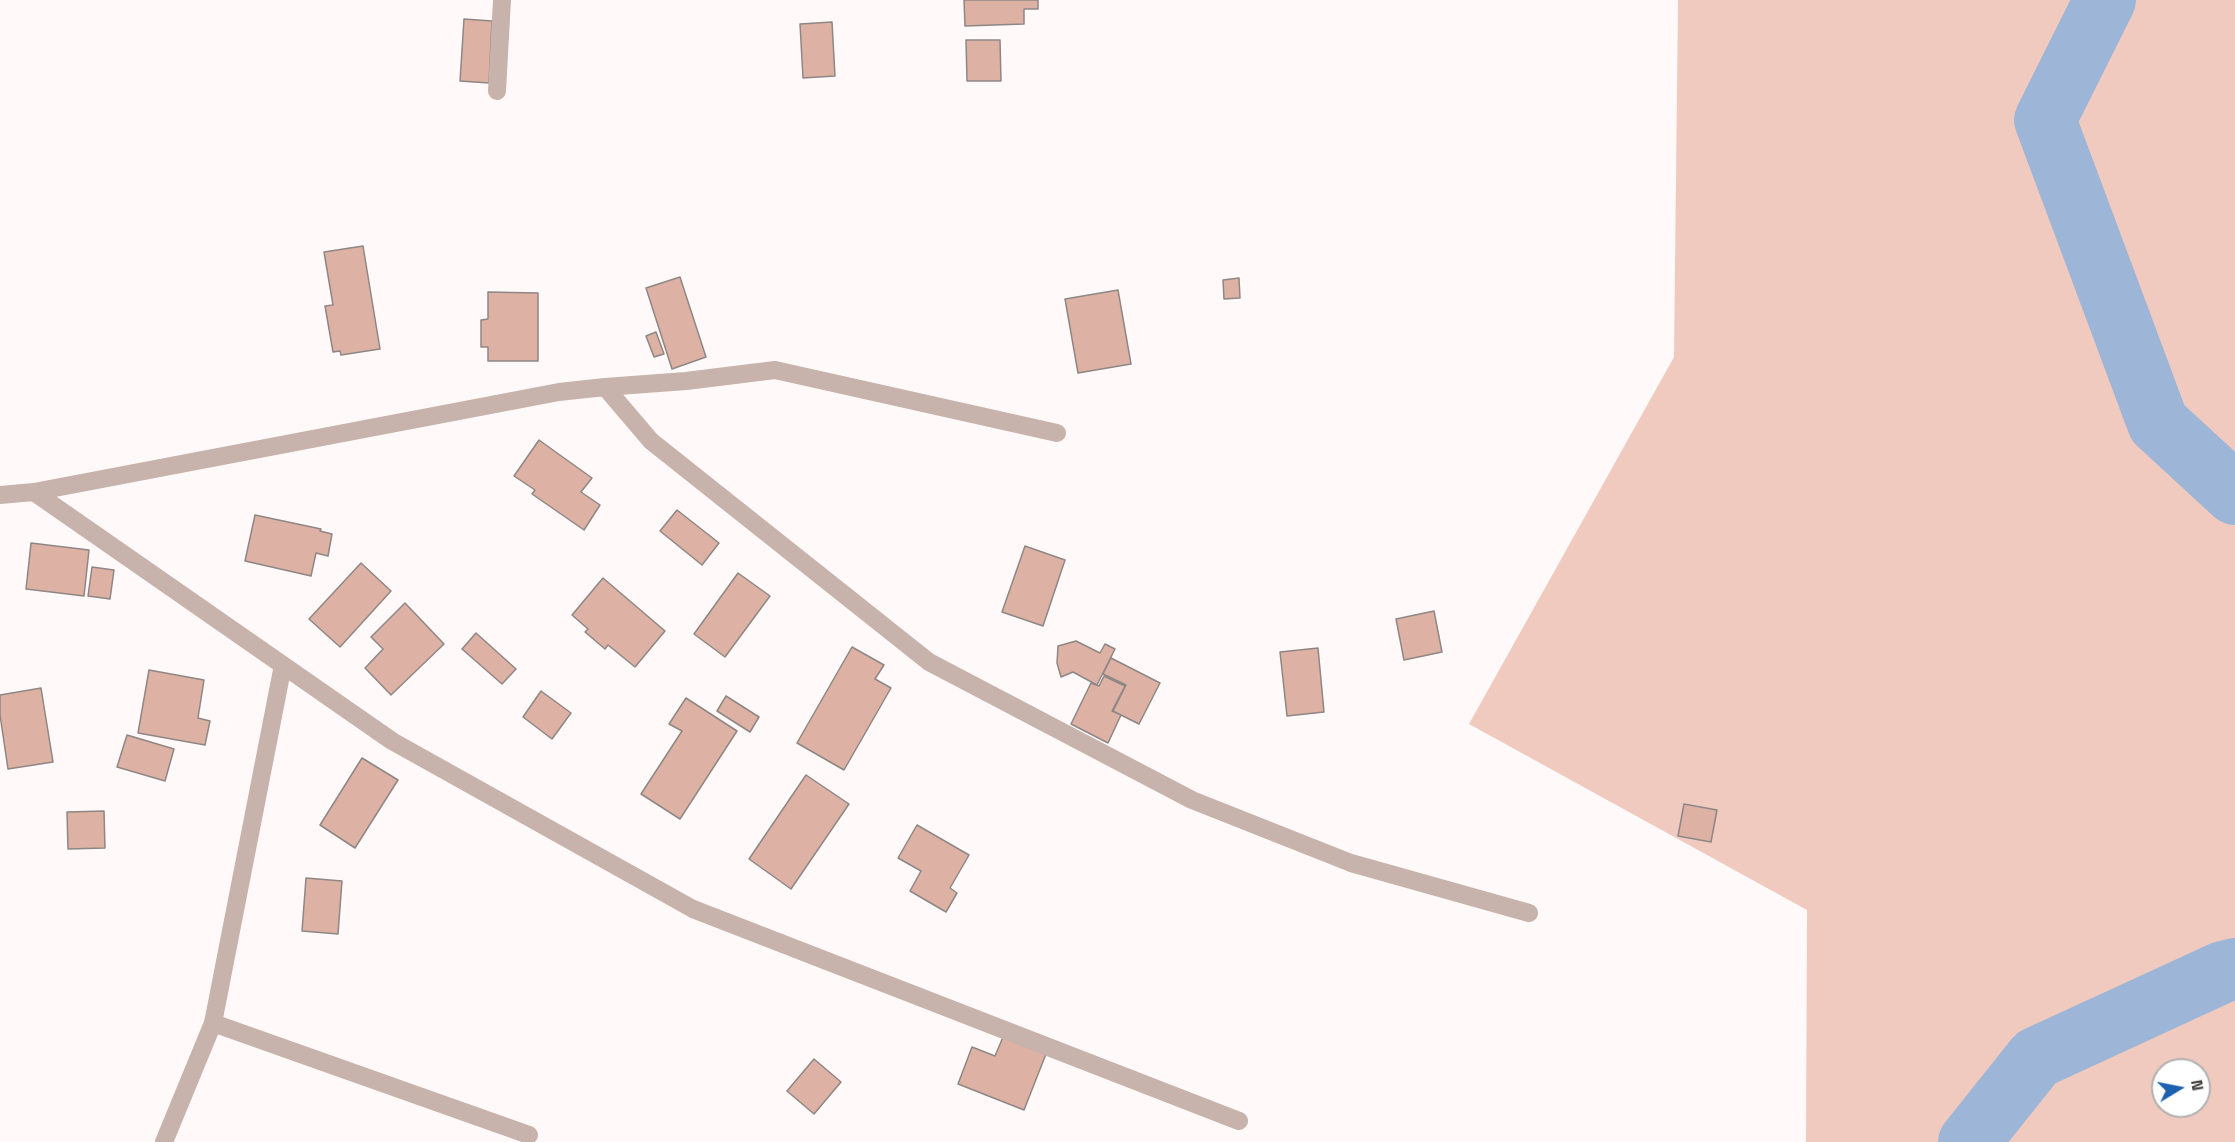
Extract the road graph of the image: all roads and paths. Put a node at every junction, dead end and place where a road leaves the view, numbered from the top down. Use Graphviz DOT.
graph roads {
  1 [pos="502,0"];
  2 [pos="497,91"];
  3 [pos="605,387"];
  4 [pos="1057,433"];
  5 [pos="34,492"];
  6 [pos="0,495"];
  7 [pos="283,665"];
  8 [pos="1529,913"];
  9 [pos="213,1023"];
  10 [pos="1239,1121"];
  11 [pos="529,1135"];
  12 [pos="164,1142"];
  1 -- 2 [label="street"];
  3 -- 4 [label="street"];
  3 -- 5 [label="street"];
  3 -- 8 [label="street"];
  5 -- 6 [label="street"];
  5 -- 7 [label="street"];
  7 -- 9 [label="street"];
  7 -- 10 [label="street"];
  9 -- 11 [label="street"];
  9 -- 12 [label="street"];
}
